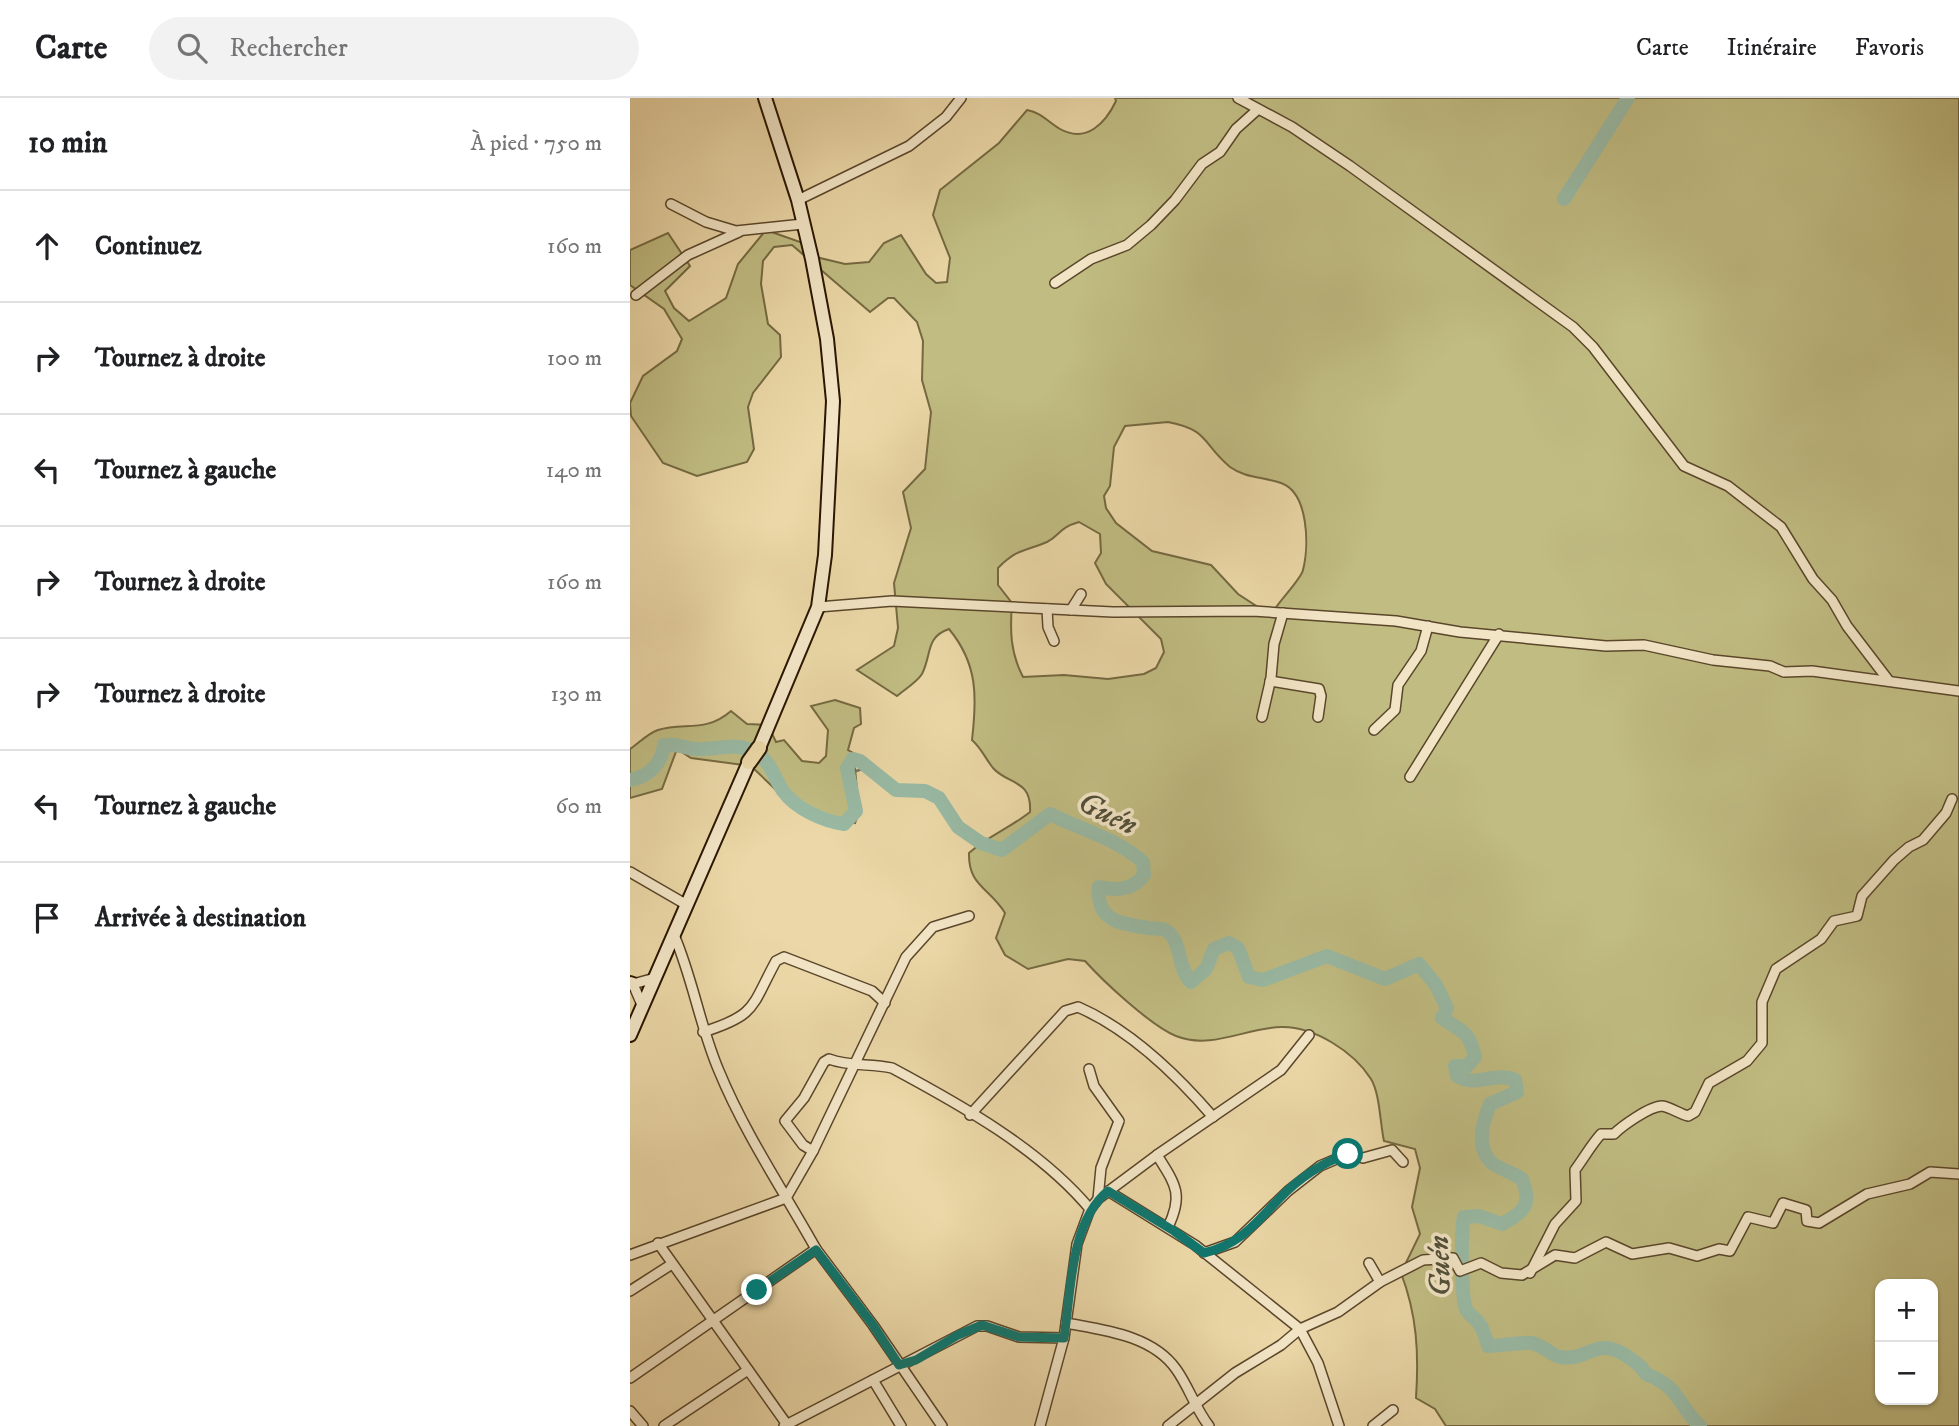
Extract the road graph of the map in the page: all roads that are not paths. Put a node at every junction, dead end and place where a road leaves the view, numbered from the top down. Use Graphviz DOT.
graph roads {
  1 [pos="765,98"];
  2 [pos="961,98"];
  3 [pos="1238,98"];
  4 [pos="1256,111"];
  5 [pos="798,200"];
  6 [pos="671,204"];
  7 [pos="803,224"];
  8 [pos="741,232"];
  9 [pos="1055,283"];
  10 [pos="636,295"];
  11 [pos="1081,594"];
  12 [pos="818,607"];
  13 [pos="1047,609"];
  14 [pos="1072,610"];
  15 [pos="1283,613"];
  16 [pos="1428,626"];
  17 [pos="1499,634"];
  18 [pos="1054,641"];
  19 [pos="1270,681"];
  20 [pos="1889,681"];
  21 [pos="1959,691"];
  22 [pos="1262,717"];
  23 [pos="1318,717"];
  24 [pos="1374,730"];
  25 [pos="760,748"];
  26 [pos="749,762"];
  27 [pos="1410,777"];
  28 [pos="1952,799"];
  29 [pos="630,872"];
  30 [pos="687,905"];
  31 [pos="969,916"];
  32 [pos="674,935"];
  33 [pos="655,978"];
  34 [pos="632,983"];
  35 [pos="886,1003"];
  36 [pos="642,1008"];
  37 [pos="703,1032"];
  38 [pos="630,1035"];
  39 [pos="1310,1035"];
  40 [pos="855,1065"];
  41 [pos="1089,1069"];
  42 [pos="970,1115"];
  43 [pos="1213,1117"];
  44 [pos="813,1151"];
  45 [pos="1157,1155"];
  46 [pos="1403,1162"];
  47 [pos="1959,1174"];
  48 [pos="1108,1191"];
  49 [pos="786,1198"];
  50 [pos="1098,1199"];
  51 [pos="1090,1209"];
  52 [pos="1168,1227"];
  53 [pos="658,1243"];
  54 [pos="816,1250"];
  55 [pos="1204,1253"];
  56 [pos="630,1255"];
  57 [pos="672,1264"];
  58 [pos="1369,1264"];
  59 [pos="1530,1273"];
  60 [pos="1380,1282"];
  61 [pos="630,1291"];
  62 [pos="713,1322"];
  63 [pos="1066,1323"];
  64 [pos="1300,1329"];
  65 [pos="1064,1338"];
  66 [pos="899,1365"];
  67 [pos="748,1370"];
  68 [pos="630,1378"];
  69 [pos="873,1380"];
  70 [pos="1195,1405"];
  71 [pos="1394,1409"];
  72 [pos="630,1411"];
  73 [pos="786,1425"];
  74 [pos="643,1426"];
  75 [pos="664,1426"];
  76 [pos="901,1426"];
  77 [pos="942,1426"];
  78 [pos="1040,1426"];
  79 [pos="1168,1426"];
  80 [pos="1209,1426"];
  81 [pos="1339,1426"];
  82 [pos="1373,1426"];
  1 -- 5 [label="main road"];
  2 -- 5 [label="street"];
  3 -- 4 [label="street"];
  4 -- 9 [label="street"];
  4 -- 20 [label="street"];
  5 -- 7 [label="main road"];
  6 -- 8 [label="street"];
  7 -- 8 [label="street"];
  7 -- 12 [label="main road"];
  8 -- 10 [label="street"];
  11 -- 14 [label="street"];
  12 -- 13 [label="street"];
  12 -- 25 [label="main road"];
  13 -- 14 [label="street"];
  13 -- 18 [label="street"];
  14 -- 15 [label="street"];
  15 -- 16 [label="street"];
  15 -- 19 [label="street"];
  16 -- 17 [label="street"];
  16 -- 24 [label="street"];
  17 -- 20 [label="street"];
  17 -- 27 [label="street"];
  19 -- 22 [label="street"];
  19 -- 23 [label="street"];
  20 -- 21 [label="street"];
  25 -- 26 [label="main road"];
  26 -- 30 [label="main road"];
  28 -- 59 [label="street"];
  29 -- 30 [label="street"];
  30 -- 32 [label="main road"];
  31 -- 35 [label="street"];
  32 -- 33 [label="main road"];
  32 -- 37 [label="street"];
  33 -- 34 [label="street"];
  33 -- 36 [label="main road"];
  34 -- 36 [label="street"];
  35 -- 37 [label="street"];
  35 -- 40 [label="street"];
  36 -- 38 [label="main road"];
  37 -- 49 [label="street"];
  39 -- 43 [label="street"];
  40 -- 42 [label="street"];
  40 -- 44 [label="street"];
  40 -- 44 [label="street"];
  41 -- 50 [label="street"];
  42 -- 43 [label="street"];
  42 -- 51 [label="street"];
  43 -- 45 [label="street"];
  44 -- 49 [label="street"];
  45 -- 48 [label="street"];
  45 -- 52 [label="street"];
  46 -- 55 [label="street"];
  47 -- 59 [label="street"];
  48 -- 50 [label="street"];
  48 -- 52 [label="street"];
  49 -- 53 [label="street"];
  49 -- 54 [label="street"];
  50 -- 51 [label="street"];
  51 -- 63 [label="street"];
  52 -- 55 [label="street"];
  53 -- 56 [label="street"];
  53 -- 57 [label="street"];
  54 -- 62 [label="street"];
  54 -- 66 [label="street"];
  55 -- 64 [label="street"];
  57 -- 61 [label="street"];
  57 -- 62 [label="street"];
  58 -- 60 [label="street"];
  59 -- 60 [label="street"];
  60 -- 64 [label="street"];
  62 -- 67 [label="street"];
  62 -- 68 [label="street"];
  63 -- 65 [label="street"];
  63 -- 70 [label="street"];
  64 -- 70 [label="street"];
  64 -- 81 [label="street"];
  65 -- 66 [label="street"];
  65 -- 78 [label="street"];
  66 -- 69 [label="street"];
  66 -- 77 [label="street"];
  67 -- 73 [label="street"];
  67 -- 75 [label="street"];
  69 -- 73 [label="street"];
  69 -- 76 [label="street"];
  70 -- 79 [label="street"];
  70 -- 80 [label="street"];
  71 -- 82 [label="street"];
  72 -- 74 [label="street"];
}
